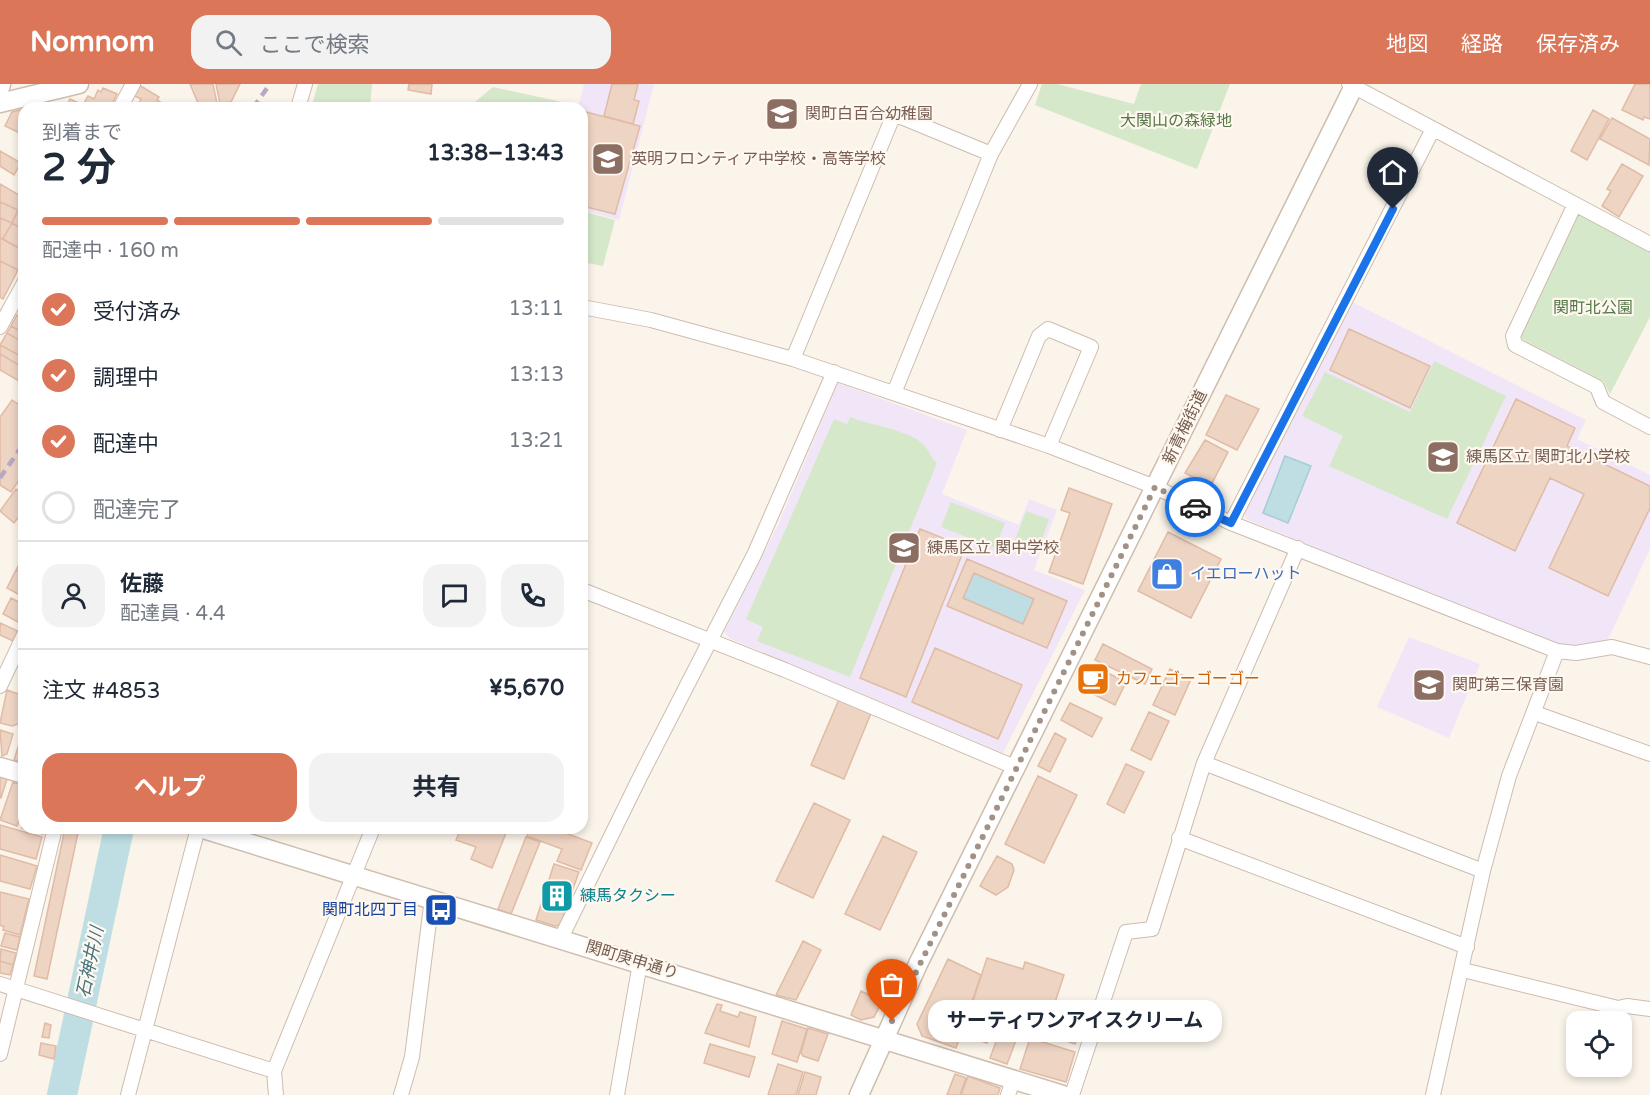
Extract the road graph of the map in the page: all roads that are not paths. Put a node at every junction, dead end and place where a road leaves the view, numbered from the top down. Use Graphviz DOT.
graph roads {
  1 [pos="79,84"];
  2 [pos="134,84"];
  3 [pos="305,84"];
  4 [pos="1030,84"];
  5 [pos="1353,85"];
  6 [pos="124,102"];
  7 [pos="300,102"];
  8 [pos="0,103"];
  9 [pos="1433,129"];
  10 [pos="991,154"];
  11 [pos="1575,204"];
  12 [pos="1650,244"];
  13 [pos="18,294"];
  14 [pos="588,310"];
  15 [pos="0,327"];
  16 [pos="793,359"];
  17 [pos="834,372"];
  18 [pos="894,393"];
  19 [pos="1650,427"];
  20 [pos="1000,429"];
  21 [pos="1049,446"];
  22 [pos="1155,487"];
  23 [pos="1231,523"];
  24 [pos="1298,548"];
  25 [pos="588,592"];
  26 [pos="709,640"];
  27 [pos="18,648"];
  28 [pos="1557,651"];
  29 [pos="1650,657"];
  30 [pos="0,686"];
  31 [pos="1535,713"];
  32 [pos="1650,754"];
  33 [pos="1204,763"];
  34 [pos="0,767"];
  35 [pos="1017,768"];
  36 [pos="18,772"];
  37 [pos="54,834"];
  38 [pos="197,834"];
  39 [pos="219,834"];
  40 [pos="370,834"];
  41 [pos="1179,838"];
  42 [pos="1483,871"];
  43 [pos="353,874"];
  44 [pos="432,898"];
  45 [pos="561,938"];
  46 [pos="1467,947"];
  47 [pos="640,963"];
  48 [pos="1463,970"];
  49 [pos="0,984"];
  50 [pos="15,989"];
  51 [pos="1650,1009"];
  52 [pos="143,1030"];
  53 [pos="883,1040"];
  54 [pos="0,1054"];
  55 [pos="274,1071"];
  56 [pos="1010,1087"];
  57 [pos="128,1095"];
  58 [pos="276,1095"];
  59 [pos="401,1095"];
  60 [pos="617,1095"];
  61 [pos="859,1095"];
  62 [pos="1063,1095"];
  63 [pos="1072,1095"];
  64 [pos="1433,1095"];
  1 -- 8 [label="main road"];
  2 -- 6 [label="street"];
  3 -- 7 [label="street"];
  4 -- 10 [label="street"];
  5 -- 9 [label="street"];
  5 -- 22 [label="main road, 新青梅街道"];
  9 -- 11 [label="street"];
  9 -- 23 [label="street"];
  10 -- 16 [label="street"];
  10 -- 18 [label="street"];
  11 -- 12 [label="street"];
  11 -- 19 [label="street"];
  13 -- 15 [label="street"];
  14 -- 16 [label="street"];
  16 -- 17 [label="street"];
  17 -- 18 [label="street"];
  17 -- 26 [label="street"];
  18 -- 20 [label="street"];
  20 -- 21 [label="street"];
  20 -- 21 [label="street"];
  21 -- 22 [label="street"];
  22 -- 23 [label="street"];
  22 -- 35 [label="main road, 新青梅街道"];
  23 -- 24 [label="street"];
  24 -- 28 [label="street"];
  24 -- 33 [label="street"];
  25 -- 26 [label="street"];
  26 -- 35 [label="street"];
  26 -- 45 [label="street"];
  27 -- 30 [label="street"];
  28 -- 29 [label="street"];
  28 -- 31 [label="street"];
  31 -- 32 [label="street"];
  31 -- 42 [label="street"];
  33 -- 41 [label="street"];
  33 -- 42 [label="street"];
  34 -- 36 [label="main road"];
  35 -- 53 [label="main road, 新青梅街道"];
  37 -- 50 [label="street"];
  38 -- 52 [label="street"];
  39 -- 43 [label="main road, 関町庚申通り"];
  40 -- 43 [label="street"];
  41 -- 46 [label="street"];
  41 -- 63 [label="street"];
  42 -- 46 [label="street"];
  43 -- 44 [label="main road, 関町庚申通り"];
  43 -- 55 [label="street"];
  44 -- 45 [label="main road, 関町庚申通り"];
  44 -- 59 [label="street"];
  45 -- 47 [label="main road, 関町庚申通り"];
  46 -- 48 [label="street"];
  47 -- 53 [label="main road, 関町庚申通り"];
  47 -- 60 [label="street"];
  48 -- 51 [label="street"];
  48 -- 64 [label="street"];
  49 -- 50 [label="street"];
  50 -- 52 [label="street"];
  50 -- 54 [label="street"];
  52 -- 55 [label="street"];
  52 -- 57 [label="street"];
  53 -- 56 [label="main road, 関町庚申通り"];
  53 -- 61 [label="main road, 新青梅街道"];
  55 -- 58 [label="street"];
  56 -- 62 [label="main road, 関町庚申通り"];
}
